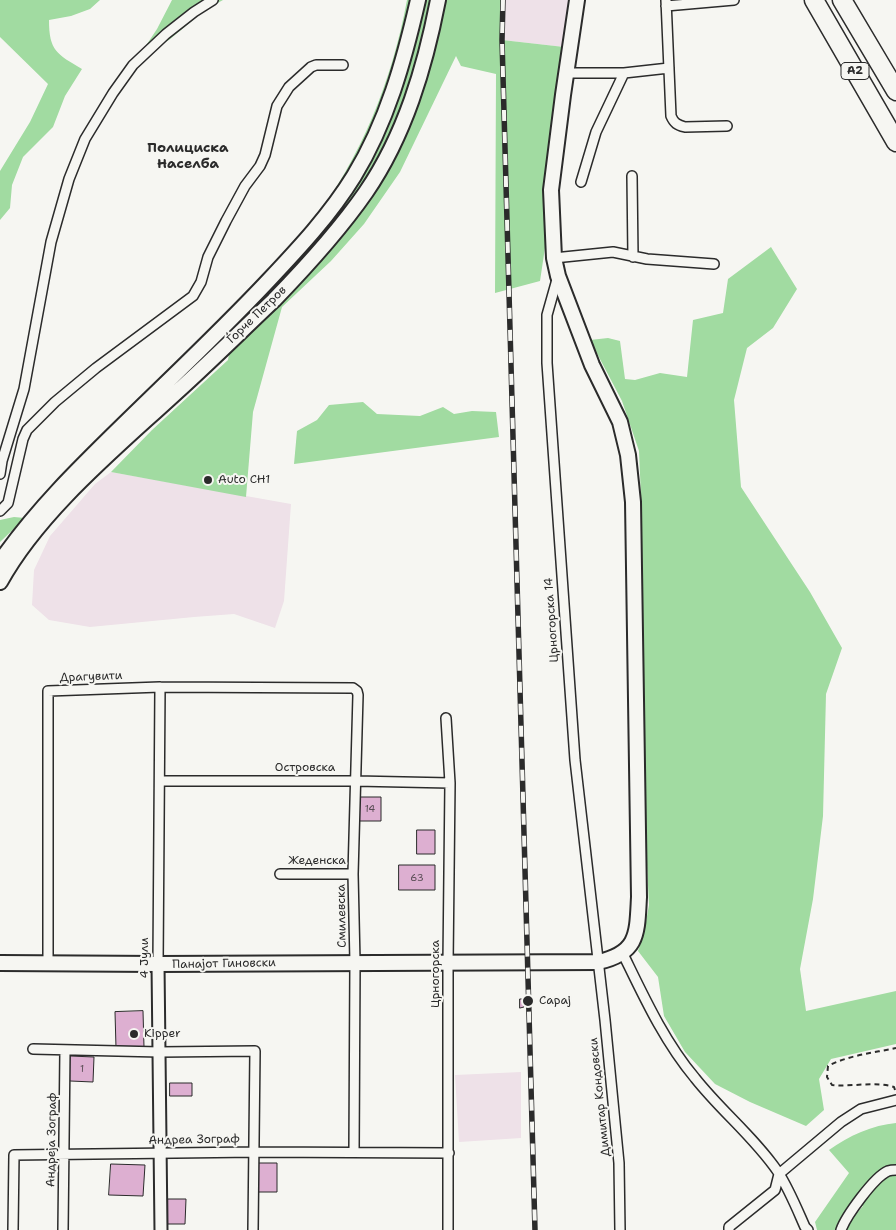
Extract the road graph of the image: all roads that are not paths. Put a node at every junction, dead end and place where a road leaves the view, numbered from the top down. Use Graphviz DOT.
graph roads {
  1 [pos="213,0"];
  2 [pos="418,0"];
  3 [pos="438,0"];
  4 [pos="577,0"];
  5 [pos="734,0"];
  6 [pos="814,0"];
  7 [pos="842,0"];
  8 [pos="666,3"];
  9 [pos="343,65"];
  10 [pos="669,68"];
  11 [pos="566,73"];
  12 [pos="624,73"];
  13 [pos="896,91"];
  14 [pos="727,126"];
  15 [pos="896,142"];
  16 [pos="632,176"];
  17 [pos="581,182"];
  18 [pos="633,257"];
  19 [pos="554,258"];
  20 [pos="714,264"];
  21 [pos="558,276"];
  22 [pos="0,474"];
  23 [pos="0,510"];
  24 [pos="0,562"];
  25 [pos="0,582"];
  26 [pos="160,687"];
  27 [pos="347,688"];
  28 [pos="446,718"];
  29 [pos="160,781"];
  30 [pos="356,781"];
  31 [pos="450,783"];
  32 [pos="280,874"];
  33 [pos="353,874"];
  34 [pos="623,954"];
  35 [pos="48,962"];
  36 [pos="355,962"];
  37 [pos="598,962"];
  38 [pos="0,963"];
  39 [pos="448,963"];
  40 [pos="158,964"];
  41 [pos="33,1049"];
  42 [pos="65,1050"];
  43 [pos="160,1052"];
  44 [pos="896,1100"];
  45 [pos="254,1152"];
  46 [pos="354,1152"];
  47 [pos="161,1153"];
  48 [pos="449,1153"];
  49 [pos="64,1154"];
  50 [pos="896,1170"];
  51 [pos="779,1174"];
  52 [pos="13,1230"];
  53 [pos="63,1230"];
  54 [pos="161,1230"];
  55 [pos="253,1230"];
  56 [pos="448,1230"];
  57 [pos="620,1230"];
  58 [pos="729,1230"];
  59 [pos="808,1230"];
  60 [pos="841,1230"];
  1 -- 22 [label="street"];
  2 -- 24 [label="main road, Ѓорче Петров"];
  3 -- 25 [label="main road, Ѓорче Петров"];
  4 -- 11 [label="main road"];
  5 -- 8 [label="street"];
  6 -- 15 [label="highway, A2"];
  7 -- 13 [label="highway, A2"];
  8 -- 10 [label="street"];
  9 -- 23 [label="street"];
  10 -- 12 [label="street"];
  10 -- 14 [label="street"];
  11 -- 12 [label="street"];
  11 -- 19 [label="main road"];
  12 -- 17 [label="street"];
  16 -- 18 [label="street"];
  18 -- 19 [label="street"];
  18 -- 20 [label="street"];
  19 -- 21 [label="main road"];
  21 -- 34 [label="main road"];
  21 -- 37 [label="street, Црногорска 14"];
  26 -- 27 [label="street, Драгувити"];
  26 -- 29 [label="street, 4 Јули"];
  26 -- 35 [label="street, Драгувити"];
  27 -- 30 [label="street, Смилевска"];
  28 -- 31 [label="street, Црногорска"];
  29 -- 30 [label="street, Островска"];
  29 -- 40 [label="street, 4 Јули"];
  30 -- 31 [label="street, Островска"];
  30 -- 33 [label="street, Смилевска"];
  31 -- 39 [label="street, Црногорска"];
  32 -- 33 [label="street, Жеденска"];
  33 -- 36 [label="street, Смилевска"];
  34 -- 37 [label="main road, Панајот Гиновски"];
  34 -- 51 [label="street"];
  35 -- 38 [label="main road, Панајот Гиновски"];
  35 -- 40 [label="main road, Панајот Гиновски"];
  36 -- 39 [label="main road, Панајот Гиновски"];
  36 -- 40 [label="main road, Панајот Гиновски"];
  36 -- 46 [label="street, Смилевска"];
  37 -- 39 [label="main road, Панајот Гиновски"];
  37 -- 57 [label="street, Димитар Кондовски"];
  39 -- 48 [label="street, Црногорска"];
  40 -- 43 [label="street, 4 Јули"];
  41 -- 42 [label="street"];
  42 -- 43 [label="street"];
  42 -- 49 [label="street, Андреја Зограф"];
  43 -- 45 [label="street"];
  43 -- 47 [label="street, 4 Јули"];
  44 -- 51 [label="street"];
  45 -- 46 [label="street, Андреа Зограф"];
  45 -- 47 [label="street, Андреа Зограф"];
  45 -- 55 [label="street"];
  46 -- 48 [label="street, Андреа Зограф"];
  47 -- 49 [label="street, Андреа Зограф"];
  47 -- 54 [label="street, 4 Јули"];
  48 -- 56 [label="street, Црногорска"];
  49 -- 52 [label="street, Андреа Зограф"];
  49 -- 53 [label="street, Андреја Зограф"];
  50 -- 60 [label="street"];
  51 -- 58 [label="street"];
  51 -- 59 [label="street"];
}
